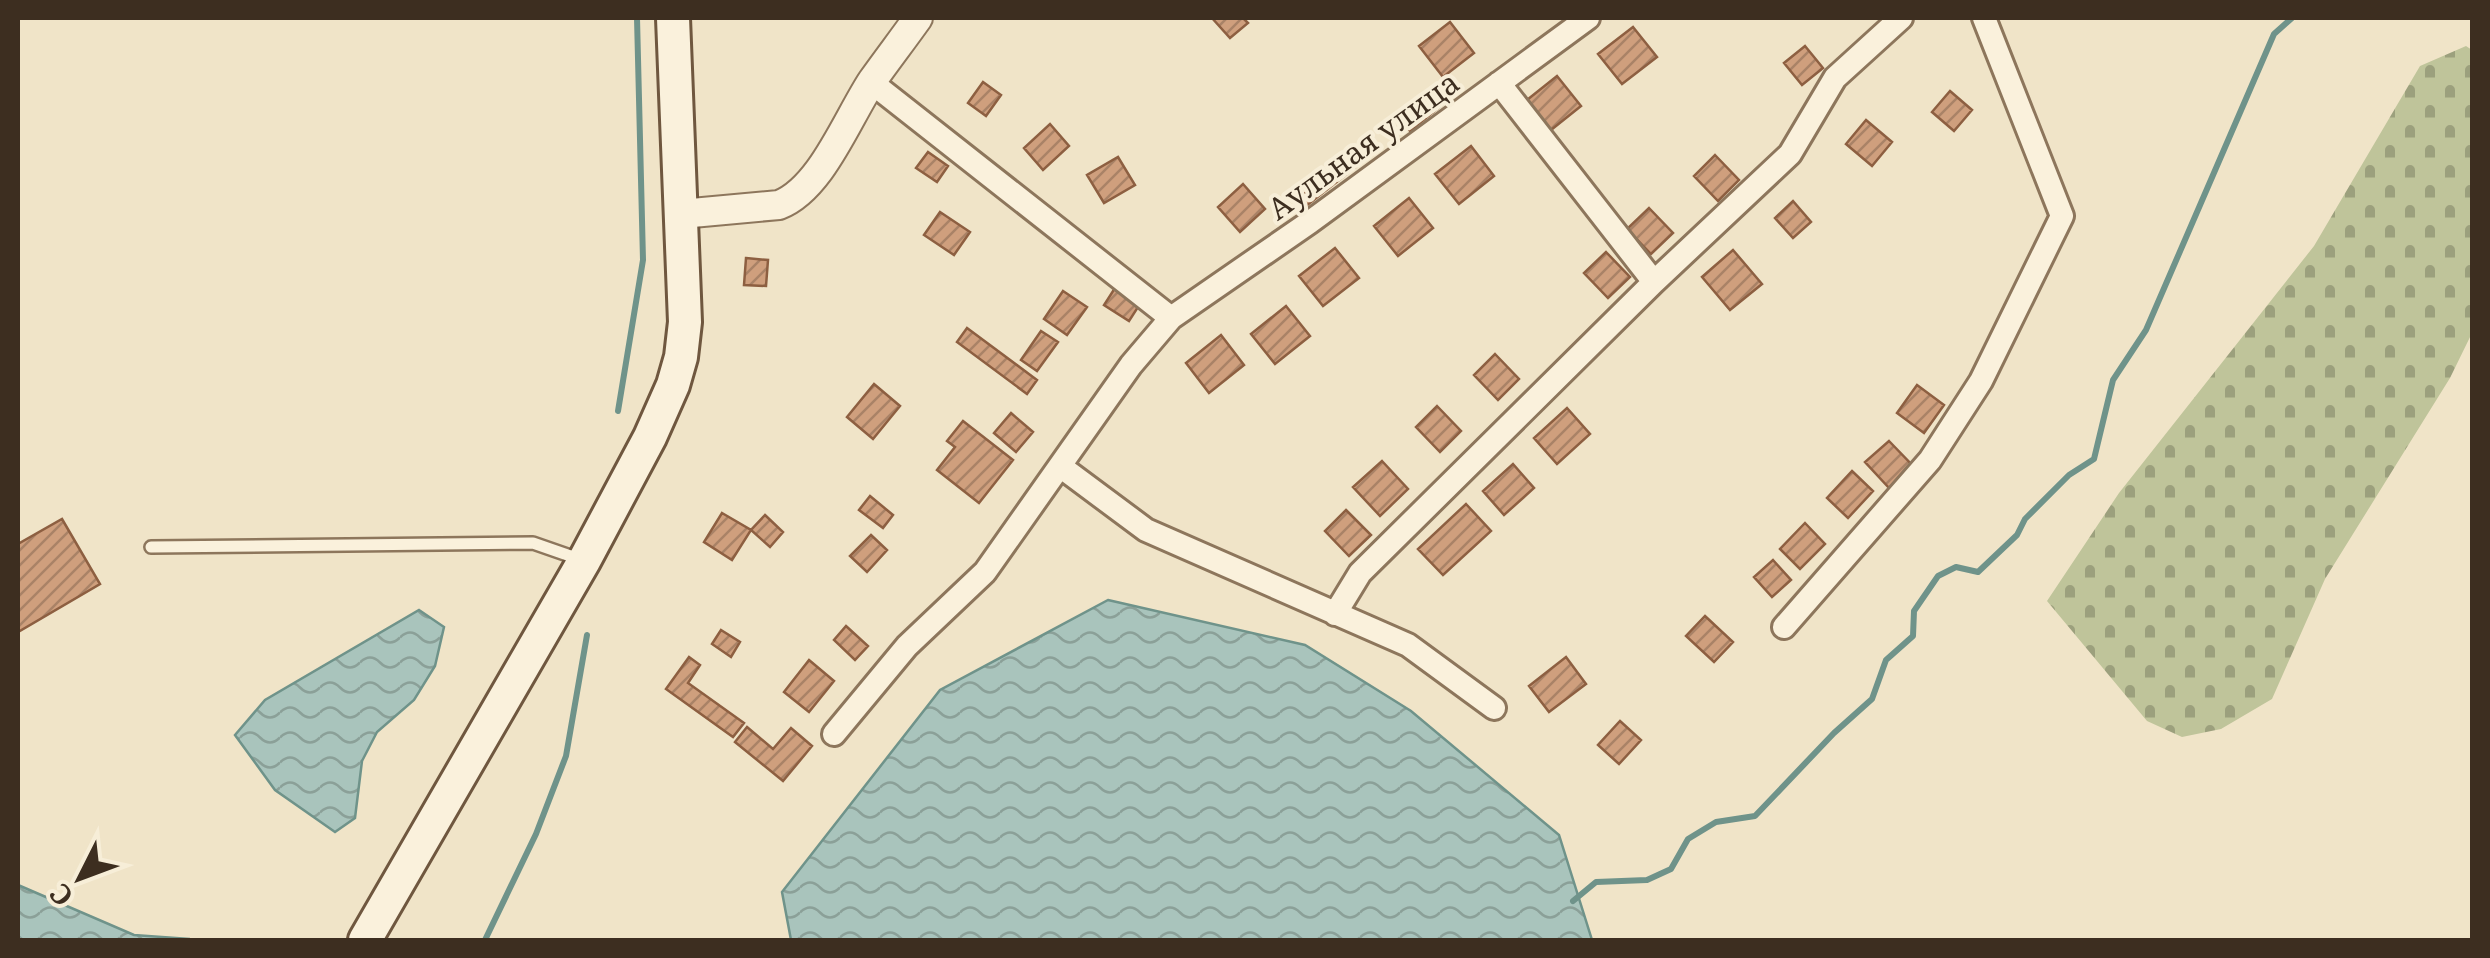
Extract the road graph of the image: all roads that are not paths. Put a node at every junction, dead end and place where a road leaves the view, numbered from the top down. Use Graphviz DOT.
graph roads {
  1 [pos="673,18"];
  2 [pos="918,18"];
  3 [pos="1588,18"];
  4 [pos="1901,18"];
  5 [pos="1984,18"];
  6 [pos="872,82"];
  7 [pos="1499,83"];
  8 [pos="682,214"];
  9 [pos="1654,282"];
  10 [pos="1172,318"];
  11 [pos="1060,466"];
  12 [pos="151,547"];
  13 [pos="584,561"];
  14 [pos="1335,614"];
  15 [pos="1784,627"];
  16 [pos="1494,708"];
  17 [pos="834,734"];
  18 [pos="365,940"];
  1 -- 8 [label="main road"];
  2 -- 6 [label="street"];
  3 -- 7 [label="street, Аульная улица"];
  4 -- 9 [label="street"];
  5 -- 15 [label="street"];
  6 -- 8 [label="street"];
  6 -- 10 [label="street"];
  7 -- 9 [label="street"];
  7 -- 10 [label="street, Аульная улица"];
  8 -- 13 [label="main road"];
  9 -- 14 [label="street"];
  10 -- 11 [label="street, Аульная улица"];
  11 -- 14 [label="street"];
  11 -- 17 [label="street, Аульная улица"];
  12 -- 13 [label="lane"];
  13 -- 18 [label="main road"];
  14 -- 16 [label="street"];
}
